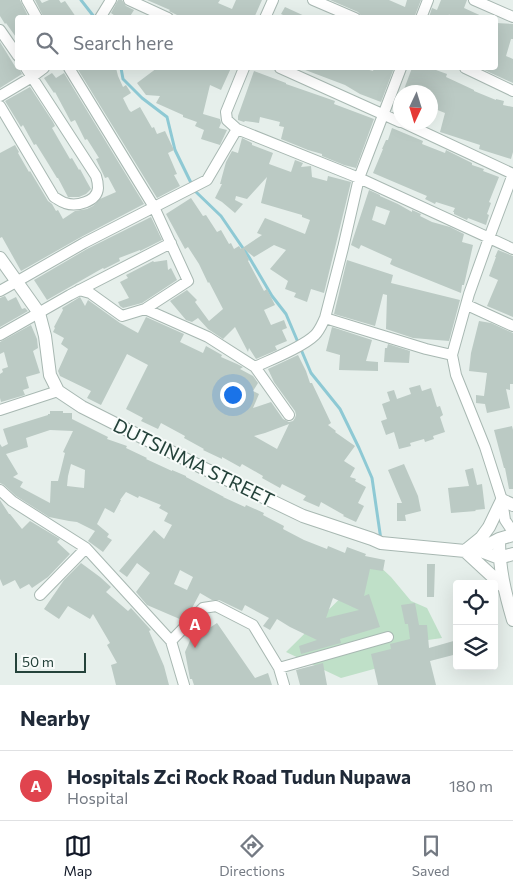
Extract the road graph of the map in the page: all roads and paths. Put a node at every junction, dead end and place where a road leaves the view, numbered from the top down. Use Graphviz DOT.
graph roads {
  1 [pos="27,0"];
  2 [pos="111,0"];
  3 [pos="129,0"];
  4 [pos="273,0"];
  5 [pos="312,0"];
  6 [pos="428,0"];
  7 [pos="474,0"];
  8 [pos="35,15"];
  9 [pos="102,15"];
  10 [pos="162,15"];
  11 [pos="266,15"];
  12 [pos="347,15"];
  13 [pos="421,15"];
  14 [pos="513,18"];
  15 [pos="0,30"];
  16 [pos="15,52"];
  17 [pos="27,70"];
  18 [pos="41,70"];
  19 [pos="70,70"];
  20 [pos="243,70"];
  21 [pos="285,70"];
  22 [pos="400,70"];
  23 [pos="469,70"];
  24 [pos="32,77"];
  25 [pos="513,91"];
  26 [pos="0,96"];
  27 [pos="0,106"];
  28 [pos="384,114"];
  29 [pos="393,118"];
  30 [pos="237,129"];
  31 [pos="418,130"];
  32 [pos="513,174"];
  33 [pos="360,178"];
  34 [pos="154,207"];
  35 [pos="489,238"];
  36 [pos="171,243"];
  37 [pos="513,249"];
  38 [pos="0,258"];
  39 [pos="16,282"];
  40 [pos="79,290"];
  41 [pos="0,291"];
  42 [pos="467,305"];
  43 [pos="145,309"];
  44 [pos="39,313"];
  45 [pos="324,318"];
  46 [pos="513,326"];
  47 [pos="0,335"];
  48 [pos="452,355"];
  49 [pos="255,367"];
  50 [pos="58,391"];
  51 [pos="0,410"];
  52 [pos="289,415"];
  53 [pos="0,490"];
  54 [pos="508,502"];
  55 [pos="505,520"];
  56 [pos="513,533"];
  57 [pos="499,539"];
  58 [pos="86,548"];
  59 [pos="472,550"];
  60 [pos="513,554"];
  61 [pos="499,558"];
  62 [pos="504,587"];
  63 [pos="40,595"];
  64 [pos="513,620"];
  65 [pos="388,637"];
  66 [pos="171,641"];
  67 [pos="280,668"];
  68 [pos="184,685"];
  69 [pos="284,685"];
  1 -- 8 [label="street"];
  2 -- 9 [label="street"];
  3 -- 10 [label="street"];
  4 -- 11 [label="street"];
  5 -- 12 [label="street"];
  6 -- 13 [label="street"];
  7 -- 14 [label="street"];
  15 -- 16 [label="street"];
  17 -- 24 [label="street"];
  18 -- 24 [label="street"];
  19 -- 34 [label="street"];
  20 -- 30 [label="street"];
  21 -- 28 [label="street"];
  22 -- 28 [label="street"];
  23 -- 25 [label="street"];
  24 -- 26 [label="street"];
  24 -- 27 [label="street"];
  28 -- 29 [label="street"];
  28 -- 33 [label="street"];
  30 -- 33 [label="street"];
  30 -- 34 [label="street"];
  31 -- 32 [label="street"];
  32 -- 35 [label="street"];
  33 -- 35 [label="street"];
  33 -- 45 [label="street"];
  34 -- 36 [label="street"];
  34 -- 39 [label="street"];
  35 -- 37 [label="street"];
  35 -- 42 [label="street"];
  36 -- 40 [label="street"];
  36 -- 43 [label="street"];
  38 -- 39 [label="street"];
  39 -- 41 [label="street"];
  39 -- 44 [label="street"];
  40 -- 43 [label="street"];
  40 -- 44 [label="street"];
  42 -- 46 [label="street"];
  42 -- 48 [label="street"];
  43 -- 49 [label="street"];
  44 -- 47 [label="street"];
  44 -- 50 [label="street"];
  45 -- 48 [label="street"];
  45 -- 49 [label="street"];
  48 -- 54 [label="street"];
  49 -- 52 [label="street"];
  50 -- 51 [label="street"];
  50 -- 59 [label="street, DUTSINMA STREET"];
  53 -- 58 [label="street"];
  54 -- 55 [label="street"];
  54 -- 59 [label="street"];
  55 -- 56 [label="street"];
  55 -- 57 [label="street"];
  56 -- 57 [label="street"];
  57 -- 59 [label="street"];
  57 -- 61 [label="street"];
  58 -- 63 [label="street"];
  58 -- 66 [label="street"];
  59 -- 61 [label="street, DUTSINMA STREET"];
  59 -- 62 [label="street"];
  60 -- 61 [label="street"];
  61 -- 62 [label="street"];
  62 -- 64 [label="street"];
  65 -- 67 [label="street"];
  66 -- 67 [label="street"];
  66 -- 68 [label="street"];
  67 -- 69 [label="street"];
}
